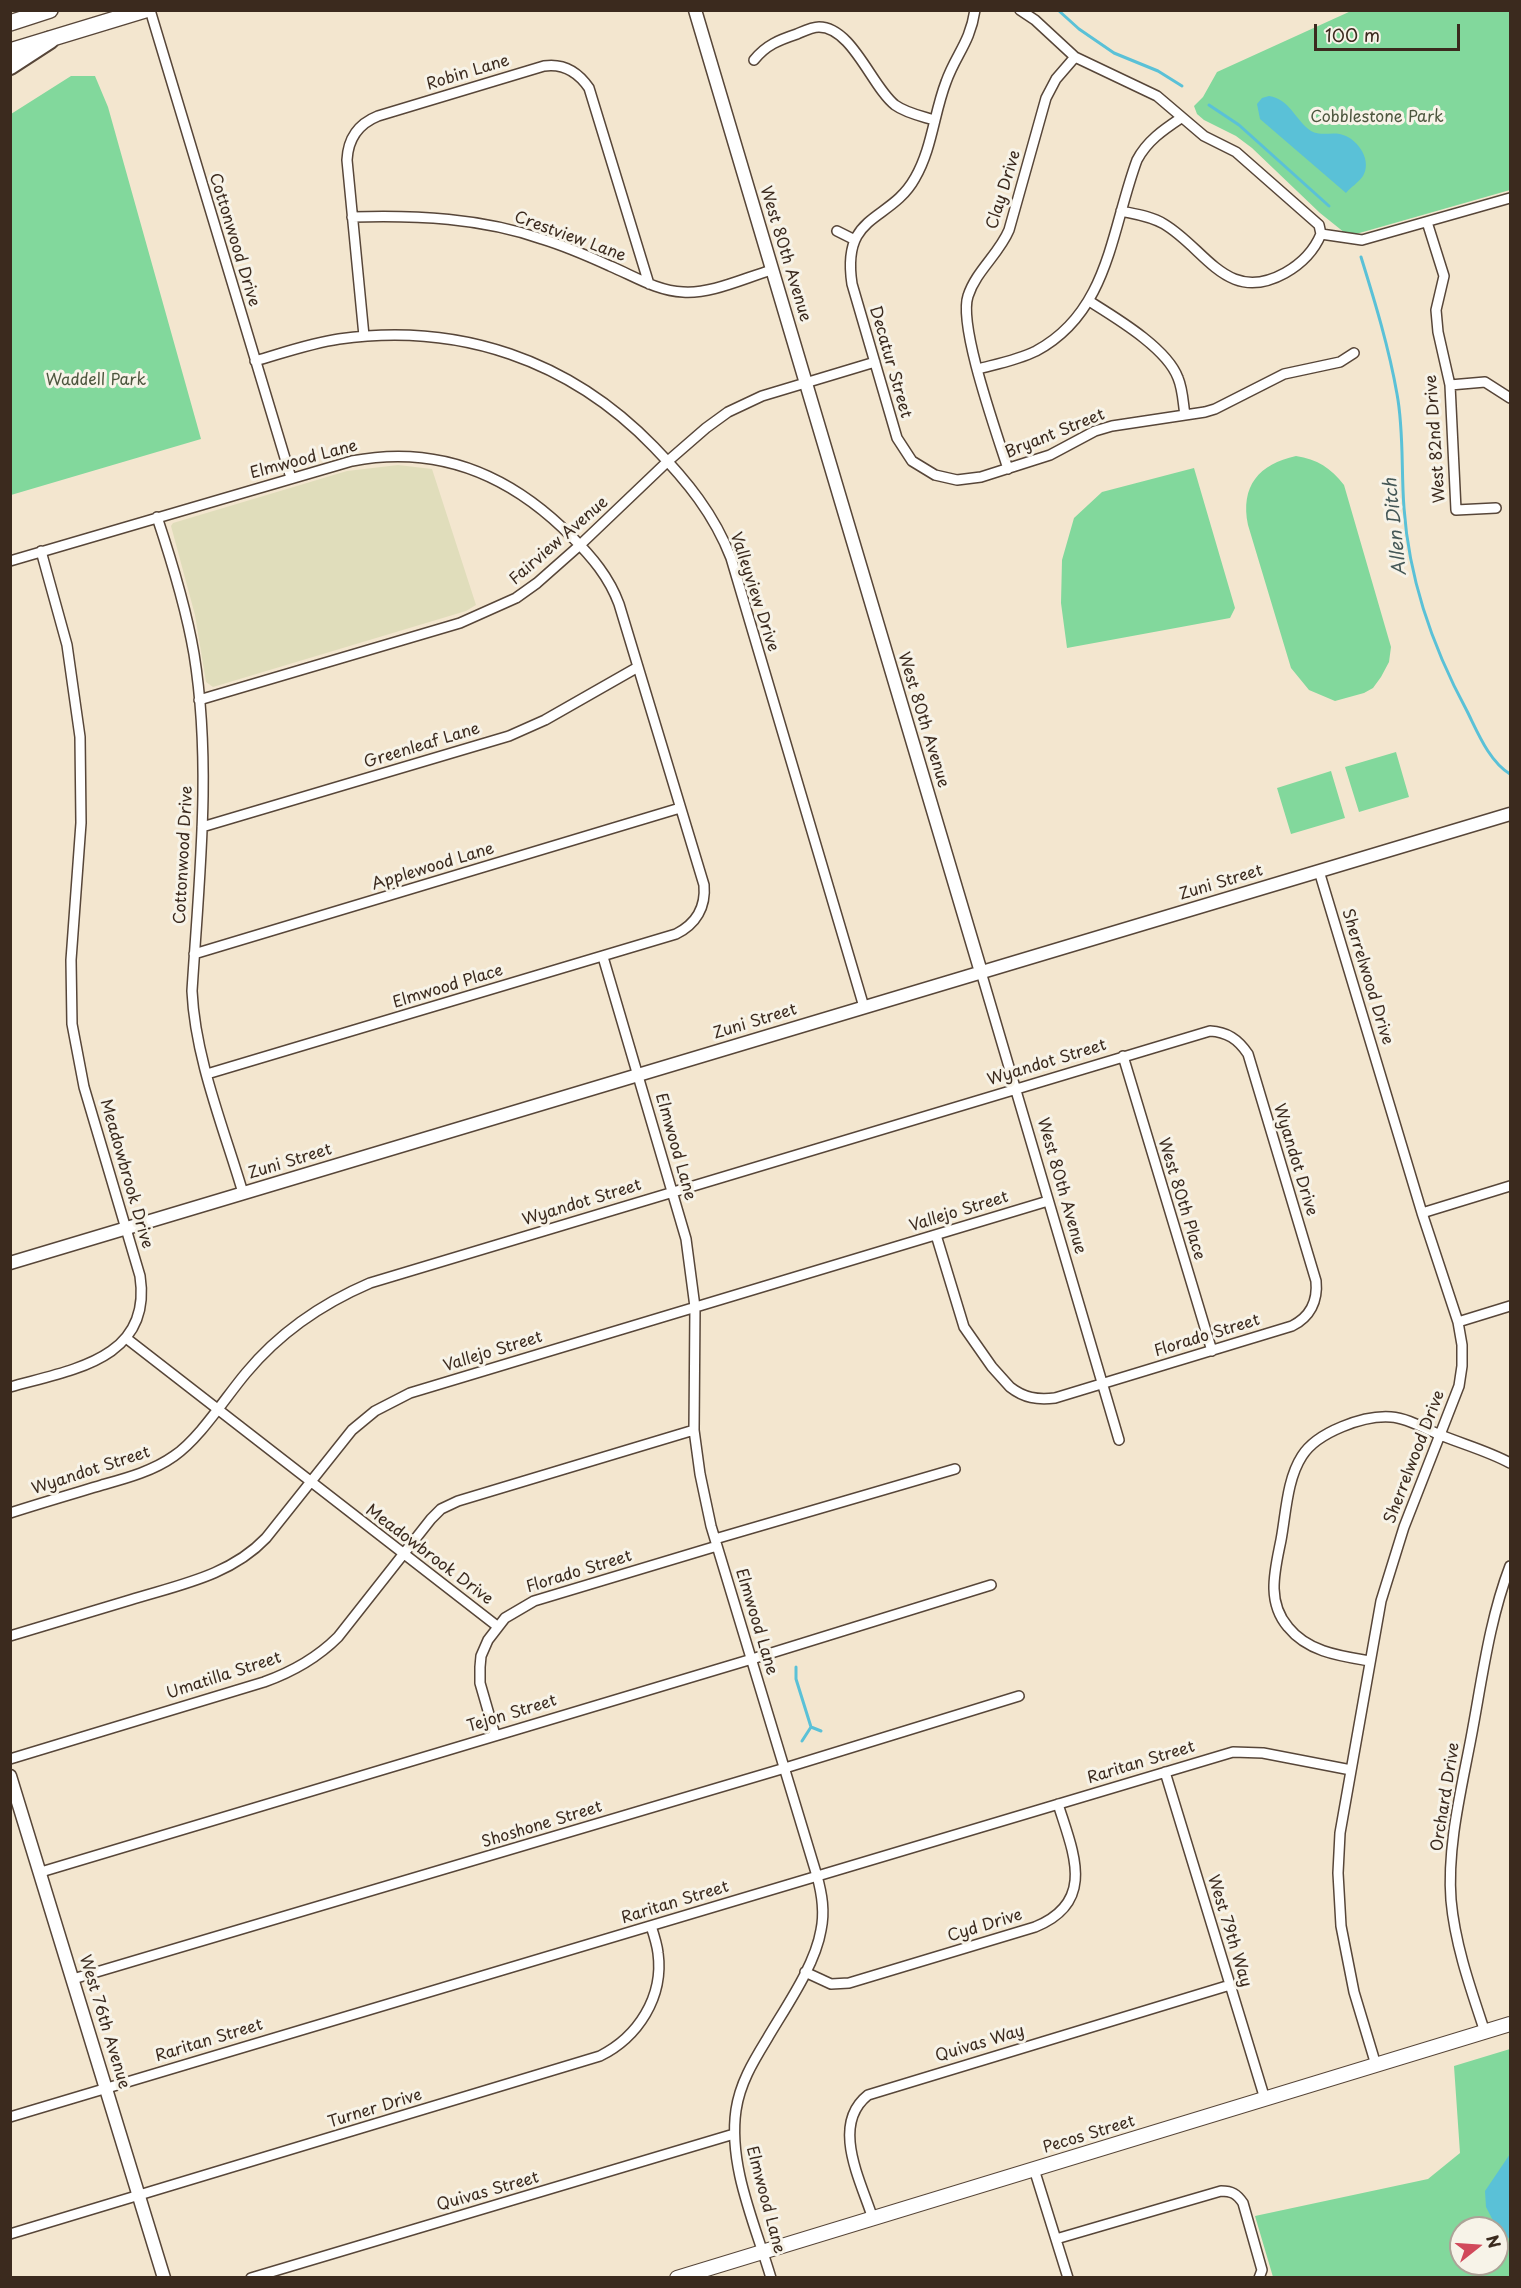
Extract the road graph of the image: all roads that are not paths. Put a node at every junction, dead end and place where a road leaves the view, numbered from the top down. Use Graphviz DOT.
graph roads {
  1 [pos="50,10"];
  2 [pos="145,10"];
  3 [pos="150,10"];
  4 [pos="695,10"];
  5 [pos="975,10"];
  6 [pos="1020,10"];
  7 [pos="10,22"];
  8 [pos="50,40"];
  9 [pos="10,51"];
  10 [pos="1075,57"];
  11 [pos="754,60"];
  12 [pos="10,66"];
  13 [pos="1181,118"];
  14 [pos="934,120"];
  15 [pos="1510,198"];
  16 [pos="1120,211"];
  17 [pos="352,217"];
  18 [pos="1427,222"];
  19 [pos="837,231"];
  20 [pos="1321,234"];
  21 [pos="855,240"];
  22 [pos="772,270"];
  23 [pos="649,284"];
  24 [pos="1089,301"];
  25 [pos="364,336"];
  26 [pos="1354,353"];
  27 [pos="255,361"];
  28 [pos="875,362"];
  29 [pos="978,369"];
  30 [pos="806,383"];
  31 [pos="1449,385"];
  32 [pos="1510,398"];
  33 [pos="1185,415"];
  34 [pos="668,461"];
  35 [pos="1008,469"];
  36 [pos="935,475"];
  37 [pos="291,478"];
  38 [pos="1496,508"];
  39 [pos="158,517"];
  40 [pos="580,545"];
  41 [pos="41,551"];
  42 [pos="10,561"];
  43 [pos="638,667"];
  44 [pos="199,700"];
  45 [pos="680,808"];
  46 [pos="1510,814"];
  47 [pos="202,827"];
  48 [pos="1319,871"];
  49 [pos="694,922"];
  50 [pos="194,954"];
  51 [pos="603,957"];
  52 [pos="981,972"];
  53 [pos="864,1007"];
  54 [pos="1224,1033"];
  55 [pos="1123,1056"];
  56 [pos="207,1074"];
  57 [pos="638,1074"];
  58 [pos="1015,1088"];
  59 [pos="1510,1185"];
  60 [pos="673,1191"];
  61 [pos="243,1193"];
  62 [pos="1048,1201"];
  63 [pos="1422,1213"];
  64 [pos="126,1228"];
  65 [pos="936,1235"];
  66 [pos="11,1260"];
  67 [pos="1510,1306"];
  68 [pos="695,1307"];
  69 [pos="1312,1307"];
  70 [pos="1458,1322"];
  71 [pos="126,1338"];
  72 [pos="1212,1351"];
  73 [pos="1103,1384"];
  74 [pos="10,1387"];
  75 [pos="217,1410"];
  76 [pos="694,1430"];
  77 [pos="1440,1434"];
  78 [pos="1119,1440"];
  79 [pos="1510,1463"];
  80 [pos="955,1469"];
  81 [pos="310,1483"];
  82 [pos="10,1513"];
  83 [pos="716,1543"];
  84 [pos="403,1554"];
  85 [pos="1510,1566"];
  86 [pos="991,1585"];
  87 [pos="497,1626"];
  88 [pos="10,1636"];
  89 [pos="752,1659"];
  90 [pos="1370,1661"];
  91 [pos="1019,1696"];
  92 [pos="495,1734"];
  93 [pos="10,1759"];
  94 [pos="784,1768"];
  95 [pos="1351,1770"];
  96 [pos="1165,1772"];
  97 [pos="10,1776"];
  98 [pos="1058,1804"];
  99 [pos="41,1872"];
  100 [pos="817,1876"];
  101 [pos="651,1926"];
  102 [pos="805,1972"];
  103 [pos="73,1979"];
  104 [pos="1230,1986"];
  105 [pos="1510,2024"];
  106 [pos="1485,2032"];
  107 [pos="1376,2065"];
  108 [pos="106,2088"];
  109 [pos="1265,2099"];
  110 [pos="10,2117"];
  111 [pos="734,2134"];
  112 [pos="1034,2169"];
  113 [pos="139,2195"];
  114 [pos="873,2219"];
  115 [pos="10,2234"];
  116 [pos="1056,2239"];
  117 [pos="763,2252"];
  118 [pos="164,2277"];
  119 [pos="250,2277"];
  120 [pos="677,2277"];
  121 [pos="771,2277"];
  122 [pos="1068,2277"];
  123 [pos="1259,2277"];
  1 -- 7 [label="main road"];
  2 -- 8 [label="main road"];
  3 -- 27 [label="street, Cottonwood Drive"];
  4 -- 22 [label="street, West 80th Avenue"];
  5 -- 14 [label="street, Decatur Street"];
  6 -- 10 [label="street"];
  8 -- 9 [label="main road"];
  8 -- 12 [label="highway"];
  10 -- 13 [label="street"];
  10 -- 29 [label="street, Clay Drive"];
  11 -- 14 [label="street"];
  13 -- 16 [label="street"];
  13 -- 20 [label="street"];
  14 -- 21 [label="street, Decatur Street"];
  15 -- 18 [label="street"];
  16 -- 20 [label="street"];
  16 -- 24 [label="street"];
  17 -- 23 [label="street, Crestview Lane"];
  17 -- 23 [label="street, Robin Lane"];
  17 -- 25 [label="street, Robin Lane"];
  18 -- 20 [label="street"];
  18 -- 31 [label="street, West 82nd Drive"];
  19 -- 21 [label="street"];
  21 -- 28 [label="street, Decatur Street"];
  22 -- 23 [label="street, Crestview Lane"];
  22 -- 30 [label="street, West 80th Avenue"];
  24 -- 29 [label="street"];
  24 -- 33 [label="street"];
  25 -- 27 [label="street, Valleyview Drive"];
  25 -- 34 [label="street, Valleyview Drive"];
  26 -- 33 [label="street, Bryant Street"];
  27 -- 37 [label="street, Cottonwood Drive"];
  28 -- 30 [label="street, Fairview Avenue"];
  28 -- 36 [label="street, Decatur Street"];
  29 -- 35 [label="street, Clay Drive"];
  30 -- 34 [label="street, Fairview Avenue"];
  30 -- 52 [label="street, West 80th Avenue"];
  31 -- 32 [label="street"];
  31 -- 38 [label="street, West 82nd Drive"];
  33 -- 35 [label="street, Bryant Street"];
  34 -- 40 [label="street, Fairview Avenue"];
  34 -- 53 [label="street, Valleyview Drive"];
  35 -- 36 [label="street, Bryant Street"];
  37 -- 39 [label="street, Elmwood Lane"];
  37 -- 40 [label="street, Elmwood Lane"];
  39 -- 41 [label="street, Elmwood Lane"];
  39 -- 44 [label="street, Cottonwood Drive"];
  40 -- 43 [label="street, Elmwood Lane"];
  40 -- 44 [label="street, Fairview Avenue"];
  41 -- 42 [label="street, Elmwood Lane"];
  41 -- 64 [label="street, Meadowbrook Drive"];
  43 -- 45 [label="street, Elmwood Lane"];
  43 -- 47 [label="street, Greenleaf Lane"];
  44 -- 47 [label="street, Cottonwood Drive"];
  45 -- 49 [label="street, Elmwood Lane"];
  45 -- 50 [label="street, Applewood Lane"];
  46 -- 48 [label="street, Zuni Street"];
  47 -- 50 [label="street, Cottonwood Drive"];
  48 -- 52 [label="street, Zuni Street"];
  48 -- 63 [label="street, Sherrelwood Drive"];
  49 -- 51 [label="street, Elmwood Place"];
  50 -- 56 [label="street, Cottonwood Drive"];
  51 -- 56 [label="street, Elmwood Place"];
  51 -- 57 [label="street, Elmwood Lane"];
  52 -- 53 [label="street, Zuni Street"];
  52 -- 58 [label="street, West 80th Avenue"];
  53 -- 57 [label="street, Zuni Street"];
  54 -- 55 [label="street, Wyandot Street"];
  54 -- 69 [label="street, Wyandot Drive"];
  55 -- 58 [label="street, Wyandot Street"];
  55 -- 72 [label="street, West 80th Place"];
  56 -- 61 [label="street, Cottonwood Drive"];
  57 -- 60 [label="street, Elmwood Lane"];
  57 -- 61 [label="street, Zuni Street"];
  58 -- 60 [label="street, Wyandot Street"];
  58 -- 62 [label="street, West 80th Avenue"];
  59 -- 63 [label="street"];
  60 -- 68 [label="street, Elmwood Lane"];
  60 -- 75 [label="street, Wyandot Street"];
  61 -- 64 [label="street, Zuni Street"];
  62 -- 65 [label="street, Vallejo Street"];
  62 -- 73 [label="street, West 80th Avenue"];
  63 -- 70 [label="street, Sherrelwood Drive"];
  64 -- 66 [label="street, Zuni Street"];
  64 -- 71 [label="street, Meadowbrook Drive"];
  65 -- 68 [label="street, Vallejo Street"];
  65 -- 73 [label="street"];
  67 -- 70 [label="street"];
  68 -- 76 [label="street, Elmwood Lane"];
  68 -- 81 [label="street, Vallejo Street"];
  69 -- 72 [label="street, Florado Street"];
  70 -- 77 [label="street, Sherrelwood Drive"];
  71 -- 74 [label="street"];
  71 -- 75 [label="street, Meadowbrook Drive"];
  72 -- 73 [label="street, Florado Street"];
  73 -- 78 [label="street, West 80th Avenue"];
  75 -- 81 [label="street, Meadowbrook Drive"];
  75 -- 82 [label="street, Wyandot Street"];
  76 -- 83 [label="street, Elmwood Lane"];
  76 -- 84 [label="street, Umatilla Street"];
  77 -- 79 [label="street"];
  77 -- 90 [label="street, Sherrelwood Drive"];
  77 -- 90 [label="street"];
  80 -- 83 [label="street, Florado Street"];
  81 -- 84 [label="street, Meadowbrook Drive"];
  81 -- 88 [label="street, Vallejo Street"];
  83 -- 87 [label="street, Florado Street"];
  83 -- 89 [label="street, Elmwood Lane"];
  84 -- 87 [label="street, Meadowbrook Drive"];
  84 -- 93 [label="street, Umatilla Street"];
  85 -- 106 [label="street, Orchard Drive"];
  86 -- 89 [label="street, Tejon Street"];
  87 -- 92 [label="street, Florado Street"];
  89 -- 92 [label="street, Tejon Street"];
  89 -- 94 [label="street, Elmwood Lane"];
  90 -- 95 [label="street, Sherrelwood Drive"];
  91 -- 94 [label="street, Shoshone Street"];
  92 -- 99 [label="street, Tejon Street"];
  94 -- 100 [label="street, Elmwood Lane"];
  94 -- 103 [label="street, Shoshone Street"];
  95 -- 96 [label="street, Raritan Street"];
  95 -- 107 [label="street, Sherrelwood Drive"];
  96 -- 98 [label="street, Raritan Street"];
  96 -- 104 [label="street, West 79th Way"];
  97 -- 99 [label="street, West 76th Avenue"];
  98 -- 100 [label="street, Raritan Street"];
  98 -- 102 [label="street, Cyd Drive"];
  99 -- 103 [label="street, West 76th Avenue"];
  100 -- 101 [label="street, Raritan Street"];
  100 -- 102 [label="street, Elmwood Lane"];
  101 -- 108 [label="street, Raritan Street"];
  101 -- 113 [label="street, Turner Drive"];
  102 -- 111 [label="street, Elmwood Lane"];
  103 -- 108 [label="street, West 76th Avenue"];
  104 -- 109 [label="street, West 79th Way"];
  104 -- 114 [label="street, Quivas Way"];
  105 -- 106 [label="main road, Pecos Street"];
  106 -- 107 [label="main road, Pecos Street"];
  107 -- 109 [label="main road, Pecos Street"];
  108 -- 110 [label="street, Raritan Street"];
  108 -- 113 [label="street, West 76th Avenue"];
  109 -- 112 [label="main road, Pecos Street"];
  111 -- 117 [label="street, Elmwood Lane"];
  111 -- 119 [label="street, Quivas Street"];
  112 -- 114 [label="main road, Pecos Street"];
  112 -- 116 [label="street"];
  113 -- 115 [label="street, Turner Drive"];
  113 -- 118 [label="street, West 76th Avenue"];
  114 -- 117 [label="main road, Pecos Street"];
  116 -- 122 [label="street"];
  116 -- 123 [label="street"];
  117 -- 120 [label="main road, Pecos Street"];
  117 -- 121 [label="street, Elmwood Lane"];
}
